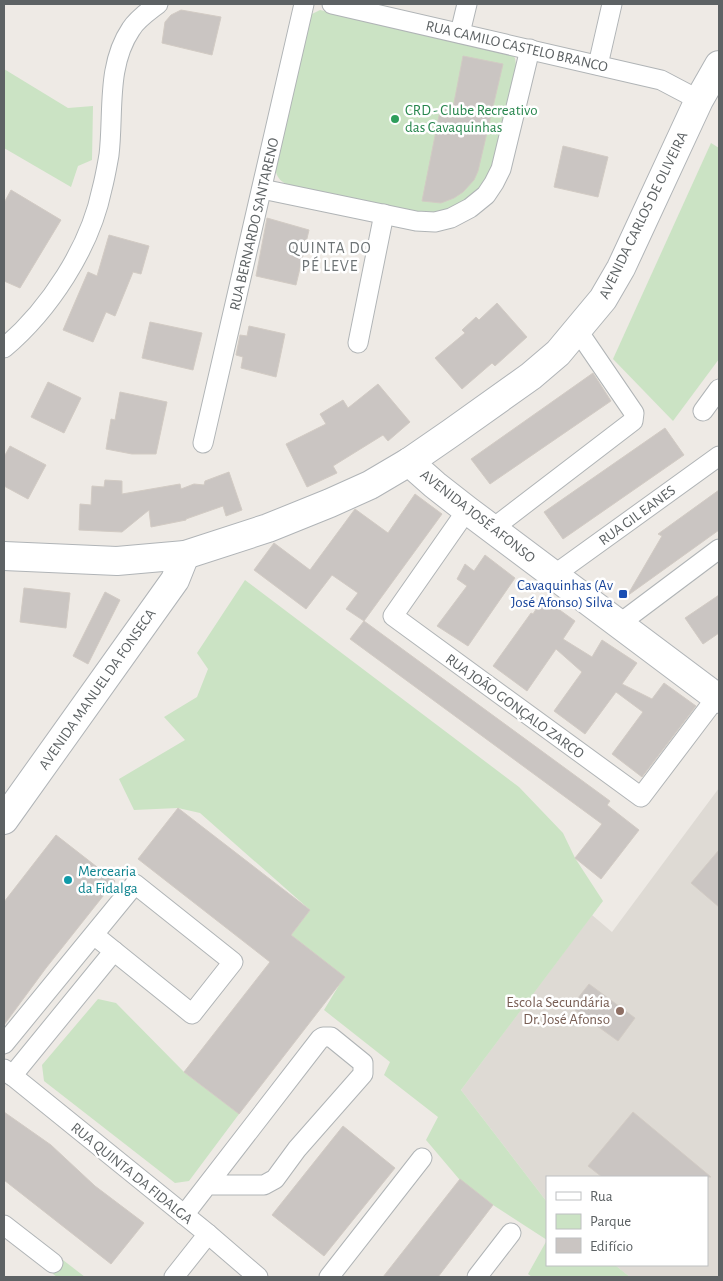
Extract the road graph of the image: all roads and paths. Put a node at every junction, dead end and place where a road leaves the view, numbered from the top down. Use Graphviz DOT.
graph roads {
  1 [pos="304,4"];
  2 [pos="332,4"];
  3 [pos="467,4"];
  4 [pos="612,4"];
  5 [pos="147,7"];
  6 [pos="460,32"];
  7 [pos="530,49"];
  8 [pos="598,65"];
  9 [pos="719,65"];
  10 [pos="699,100"];
  11 [pos="262,189"];
  12 [pos="384,214"];
  13 [pos="578,331"];
  14 [pos="358,343"];
  15 [pos="4,348"];
  16 [pos="719,389"];
  17 [pos="703,411"];
  18 [pos="203,443"];
  19 [pos="719,456"];
  20 [pos="409,462"];
  21 [pos="467,510"];
  22 [pos="492,529"];
  23 [pos="719,549"];
  24 [pos="185,554"];
  25 [pos="4,556"];
  26 [pos="554,575"];
  27 [pos="619,624"];
  28 [pos="719,697"];
  29 [pos="4,820"];
  30 [pos="94,935"];
  31 [pos="114,950"];
  32 [pos="4,1044"];
  33 [pos="8,1073"];
  34 [pos="422,1158"];
  35 [pos="207,1185"];
  36 [pos="184,1214"];
  37 [pos="4,1225"];
  38 [pos="511,1233"];
  39 [pos="208,1234"];
  40 [pos="53,1263"];
  41 [pos="174,1277"];
  42 [pos="258,1277"];
  43 [pos="329,1277"];
  44 [pos="477,1277"];
  1 -- 11 [label="street, RUA BERNARDO SANTARENO"];
  2 -- 6 [label="street, RUA CAMILO CASTELO BRANCO"];
  3 -- 6 [label="street"];
  4 -- 8 [label="street"];
  5 -- 15 [label="street"];
  6 -- 7 [label="street, RUA CAMILO CASTELO BRANCO"];
  7 -- 8 [label="street, RUA CAMILO CASTELO BRANCO"];
  7 -- 12 [label="street"];
  8 -- 10 [label="street, RUA CAMILO CASTELO BRANCO"];
  9 -- 10 [label="main road, AVENIDA CARLOS DE OLIVEIRA"];
  10 -- 13 [label="main road, AVENIDA CARLOS DE OLIVEIRA"];
  11 -- 12 [label="street"];
  11 -- 18 [label="street, RUA BERNARDO SANTARENO"];
  12 -- 14 [label="street"];
  13 -- 20 [label="main road, AVENIDA CARLOS DE OLIVEIRA"];
  13 -- 22 [label="street"];
  16 -- 17 [label="street"];
  19 -- 26 [label="street, RUA GIL EANES"];
  20 -- 21 [label="main road, AVENIDA JOSÉ AFONSO"];
  20 -- 24 [label="main road, AVENIDA JOSÉ AFONSO"];
  21 -- 22 [label="main road, AVENIDA JOSÉ AFONSO"];
  21 -- 28 [label="street, RUA JOÃO GONÇALO ZARCO"];
  22 -- 26 [label="main road, AVENIDA JOSÉ AFONSO"];
  23 -- 27 [label="street"];
  24 -- 25 [label="main road, AVENIDA JOSÉ AFONSO"];
  24 -- 29 [label="main road, AVENIDA MANUEL DA FONSECA"];
  26 -- 27 [label="main road, AVENIDA JOSÉ AFONSO"];
  27 -- 28 [label="main road, AVENIDA JOSÉ AFONSO"];
  30 -- 31 [label="street"];
  30 -- 31 [label="street"];
  30 -- 32 [label="street"];
  31 -- 33 [label="street"];
  33 -- 36 [label="street, RUA QUINTA DA FIDALGA"];
  34 -- 43 [label="street"];
  35 -- 35 [label="street"];
  35 -- 36 [label="street"];
  36 -- 39 [label="street, RUA QUINTA DA FIDALGA"];
  37 -- 40 [label="street"];
  38 -- 44 [label="street"];
  39 -- 41 [label="street"];
  39 -- 42 [label="street, RUA QUINTA DA FIDALGA"];
}
